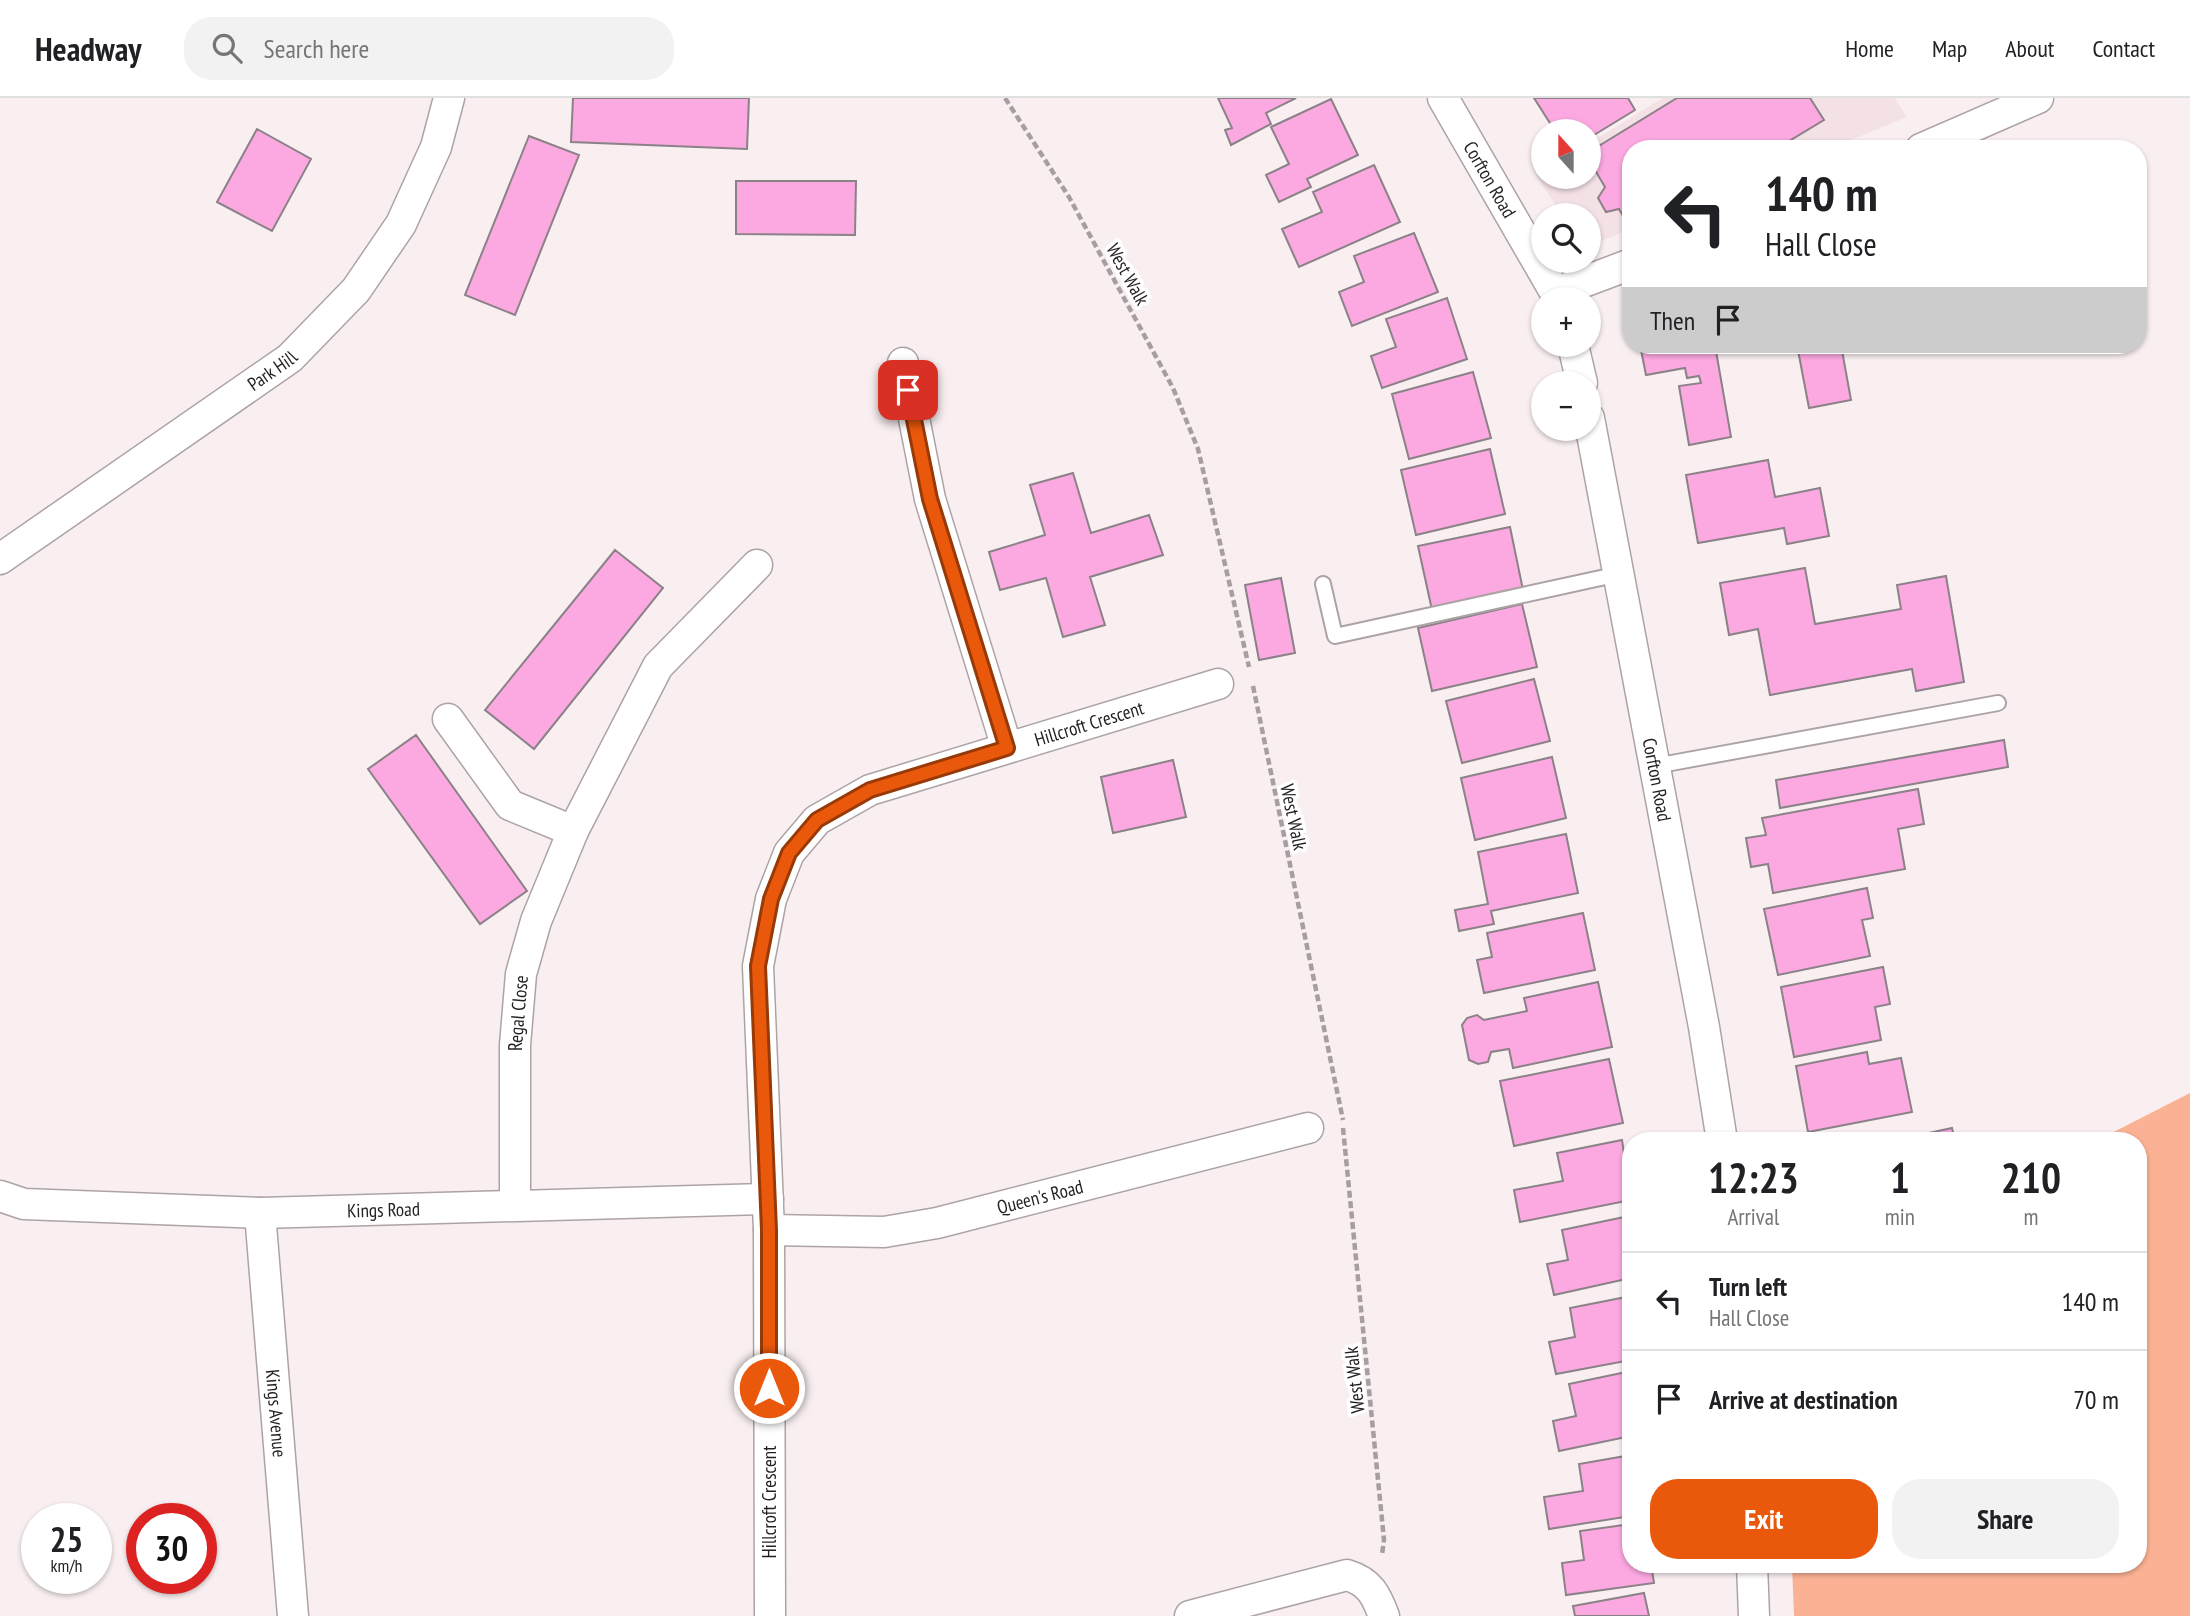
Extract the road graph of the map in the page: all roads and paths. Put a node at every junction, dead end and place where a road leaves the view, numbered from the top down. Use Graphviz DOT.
graph roads {
  1 [pos="449,98"];
  2 [pos="1005,98"];
  3 [pos="1443,98"];
  4 [pos="2038,98"];
  5 [pos="1942,140"];
  6 [pos="1622,268"];
  7 [pos="1553,287"];
  8 [pos="1579,287"];
  9 [pos="903,363"];
  10 [pos="1593,441"];
  11 [pos="0,559"];
  12 [pos="757,565"];
  13 [pos="1619,574"];
  14 [pos="1323,584"];
  15 [pos="1218,684"];
  16 [pos="1998,703"];
  17 [pos="448,719"];
  18 [pos="1007,748"];
  19 [pos="1655,766"];
  20 [pos="573,831"];
  21 [pos="1308,1128"];
  22 [pos="1720,1132"];
  23 [pos="0,1196"];
  24 [pos="768,1199"];
  25 [pos="515,1204"];
  26 [pos="261,1213"];
  27 [pos="769,1230"];
  28 [pos="1752,1573"];
  29 [pos="1379,1604"];
  30 [pos="293,1616"];
  31 [pos="770,1616"];
  32 [pos="1190,1616"];
  33 [pos="1754,1616"];
  1 -- 11 [label="street, Park Hill"];
  2 -- 29 [label="path, West Walk"];
  3 -- 7 [label="street, Corfton Road"];
  4 -- 5 [label="street"];
  6 -- 8 [label="street"];
  9 -- 18 [label="street"];
  10 -- 13 [label="street, Corfton Road"];
  12 -- 20 [label="street, Regal Close"];
  13 -- 14 [label="lane"];
  13 -- 19 [label="street, Corfton Road"];
  15 -- 18 [label="street, Hillcroft Crescent"];
  16 -- 19 [label="lane"];
  17 -- 20 [label="street"];
  18 -- 24 [label="street, Hillcroft Crescent"];
  19 -- 22 [label="street, Corfton Road"];
  20 -- 25 [label="street, Regal Close"];
  21 -- 27 [label="street, Queen's Road"];
  23 -- 26 [label="street, Kings Road"];
  24 -- 25 [label="street, Kings Road"];
  24 -- 27 [label="street, Hillcroft Crescent"];
  25 -- 26 [label="street, Kings Road"];
  26 -- 30 [label="street, Kings Avenue"];
  27 -- 31 [label="street, Hillcroft Crescent"];
  28 -- 33 [label="street"];
  29 -- 32 [label="street"];
}
